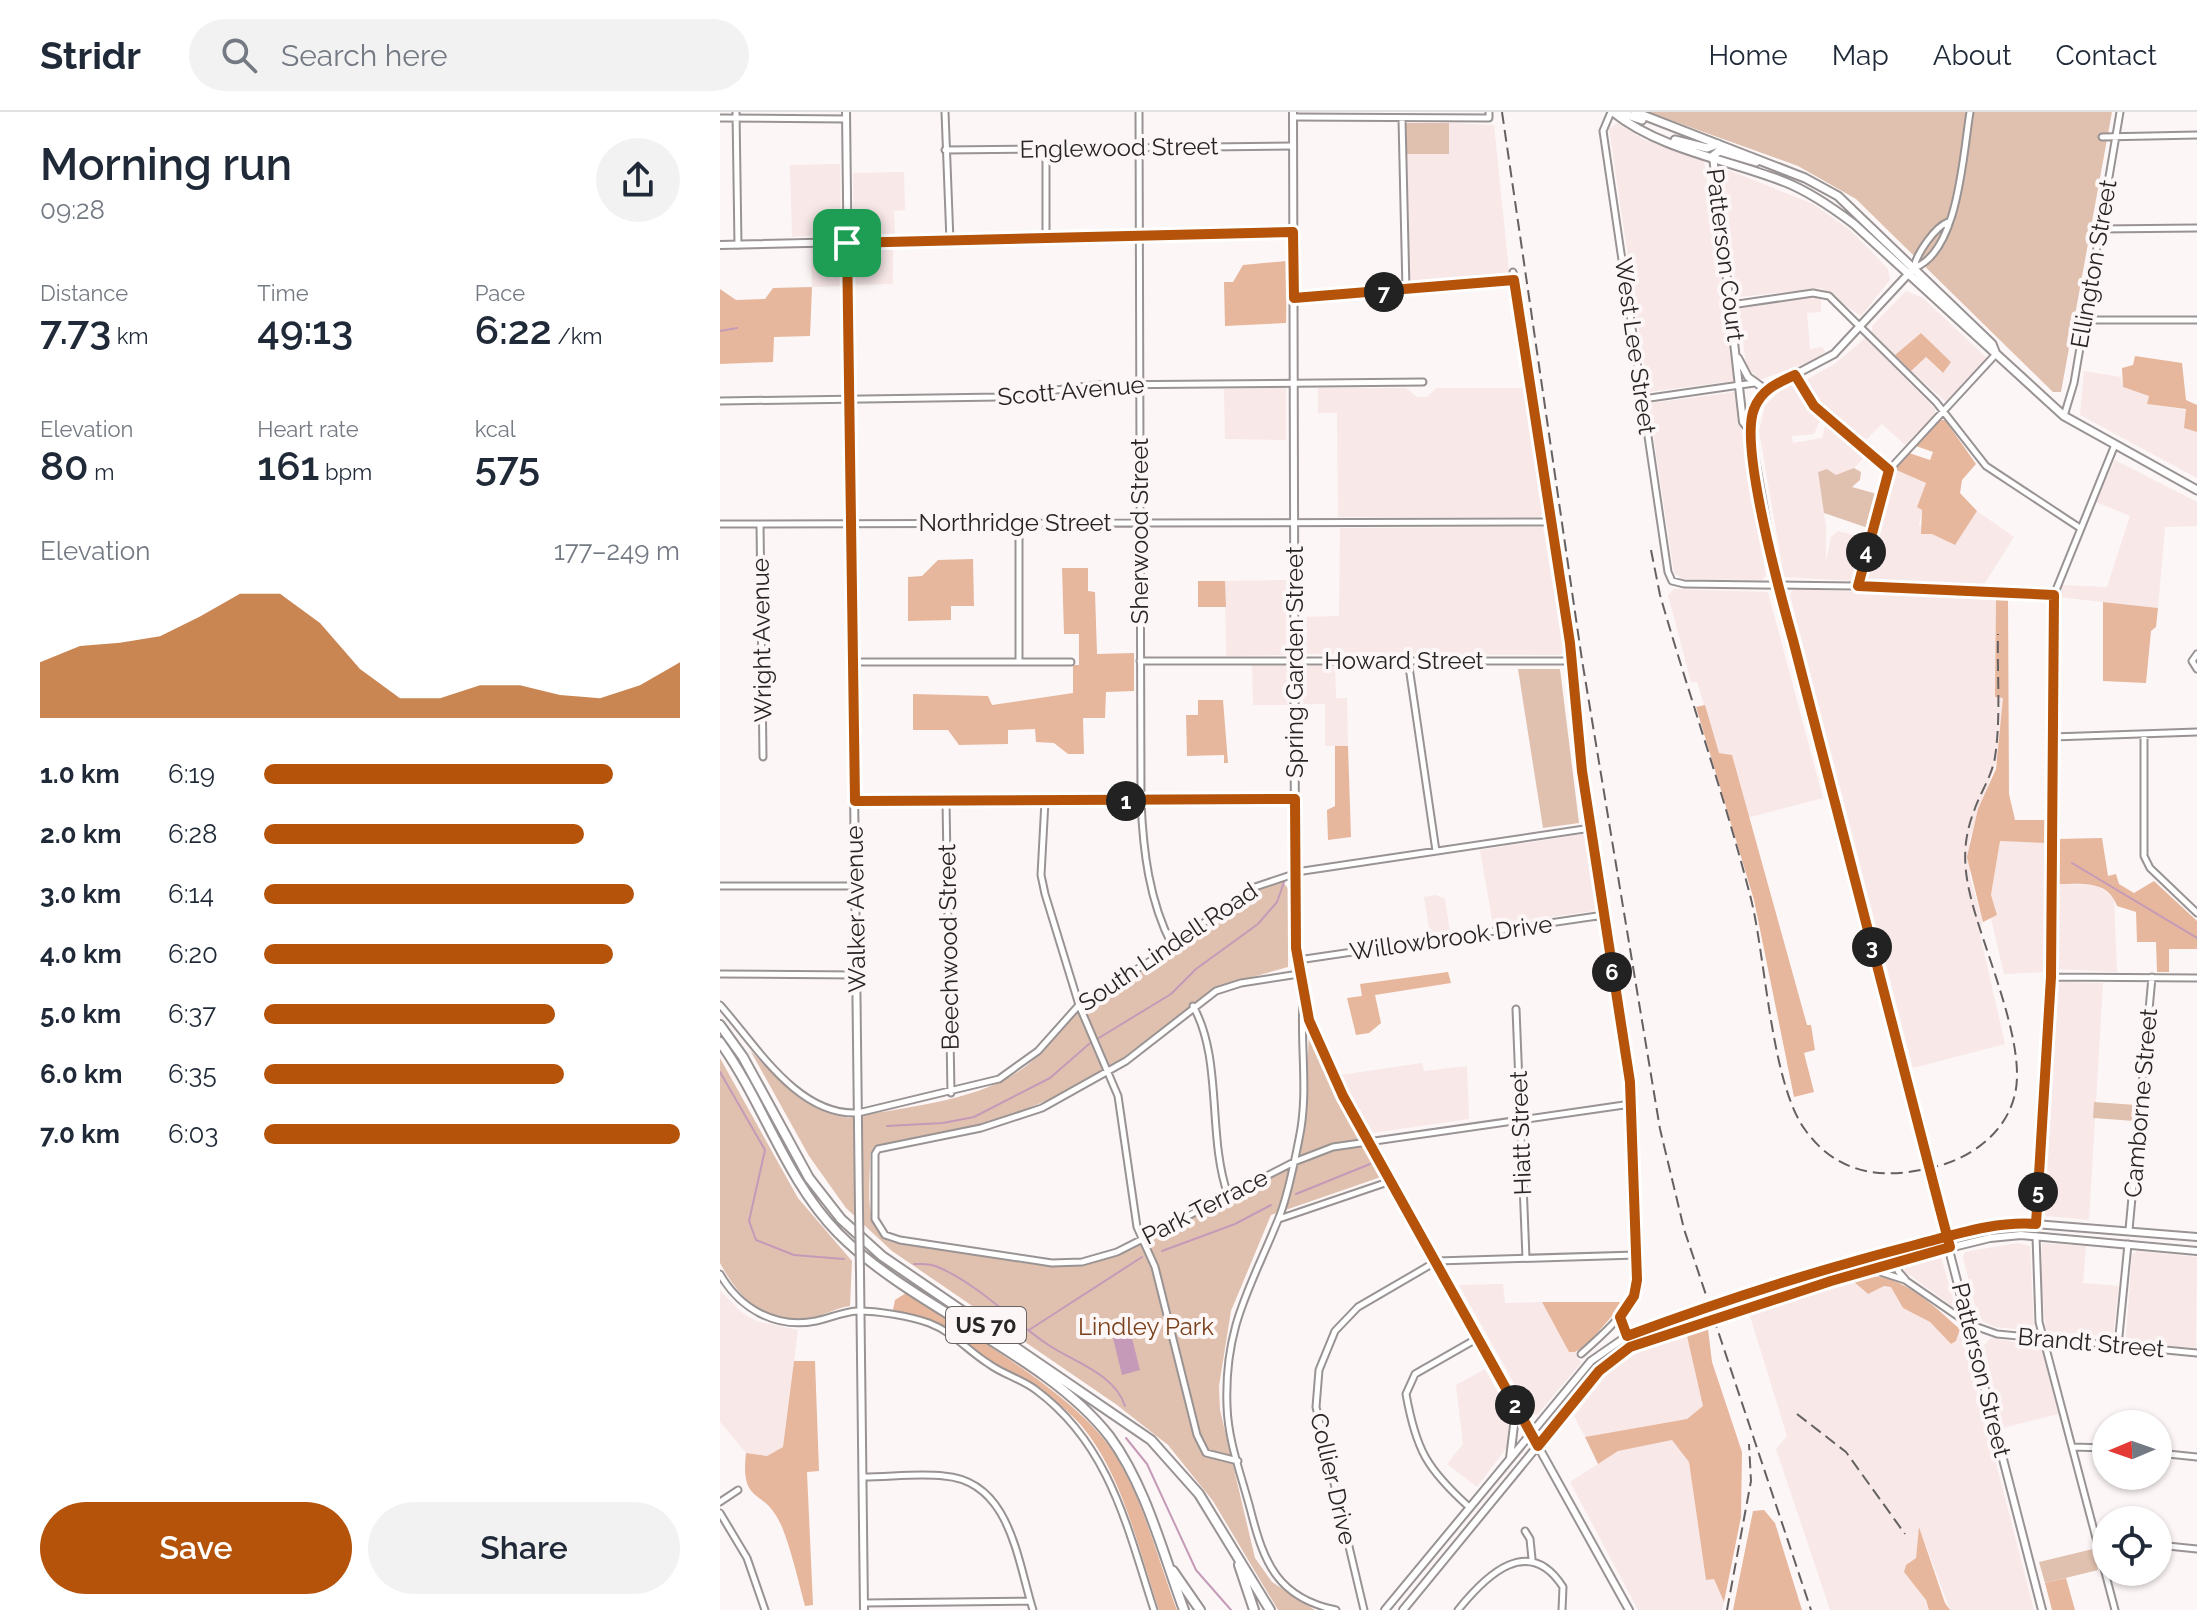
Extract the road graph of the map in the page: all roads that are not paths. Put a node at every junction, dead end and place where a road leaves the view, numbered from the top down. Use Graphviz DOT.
graph roads {
  1 [pos="945,112"];
  2 [pos="1139,112"];
  3 [pos="1614,112"];
  4 [pos="1635,112"];
  5 [pos="1970,112"];
  6 [pos="2120,112"];
  7 [pos="736,115"];
  8 [pos="846,115"];
  9 [pos="1293,115"];
  10 [pos="1489,115"];
  11 [pos="720,118"];
  12 [pos="1402,119"];
  13 [pos="1656,123"];
  14 [pos="2197,135"];
  15 [pos="2116,136"];
  16 [pos="2102,137"];
  17 [pos="1669,141"];
  18 [pos="1718,144"];
  19 [pos="1293,146"];
  20 [pos="1139,148"];
  21 [pos="1046,149"];
  22 [pos="945,150"];
  23 [pos="1713,156"];
  24 [pos="1766,162"];
  25 [pos="1948,222"];
  26 [pos="2197,228"];
  27 [pos="2100,229"];
  28 [pos="1293,232"];
  29 [pos="1140,237"];
  30 [pos="1046,239"];
  31 [pos="950,241"];
  32 [pos="847,243"];
  33 [pos="720,245"];
  34 [pos="738,245"];
  35 [pos="1914,268"];
  36 [pos="1513,272"];
  37 [pos="1908,275"];
  38 [pos="1514,280"];
  39 [pos="1406,290"];
  40 [pos="1294,298"];
  41 [pos="1731,305"];
  42 [pos="2085,320"];
  43 [pos="2197,320"];
  44 [pos="1861,328"];
  45 [pos="1996,354"];
  46 [pos="1737,355"];
  47 [pos="1795,375"];
  48 [pos="1423,382"];
  49 [pos="1295,383"];
  50 [pos="1754,383"];
  51 [pos="1139,384"];
  52 [pos="1738,386"];
  53 [pos="1766,390"];
  54 [pos="849,399"];
  55 [pos="1643,399"];
  56 [pos="720,401"];
  57 [pos="1943,412"];
  58 [pos="2064,416"];
  59 [pos="1750,431"];
  60 [pos="2114,447"];
  61 [pos="1889,470"];
  62 [pos="2197,490"];
  63 [pos="1139,522"];
  64 [pos="1295,522"];
  65 [pos="1550,522"];
  66 [pos="851,523"];
  67 [pos="720,524"];
  68 [pos="760,524"];
  69 [pos="1019,524"];
  70 [pos="2080,528"];
  71 [pos="1777,584"];
  72 [pos="1858,586"];
  73 [pos="2054,595"];
  74 [pos="2197,654"];
  75 [pos="1408,660"];
  76 [pos="1140,661"];
  77 [pos="1295,661"];
  78 [pos="1571,661"];
  79 [pos="852,662"];
  80 [pos="1019,662"];
  81 [pos="1071,662"];
  82 [pos="2197,669"];
  83 [pos="2197,732"];
  84 [pos="2144,734"];
  85 [pos="2053,737"];
  86 [pos="763,757"];
  87 [pos="1295,799"];
  88 [pos="855,801"];
  89 [pos="1045,801"];
  90 [pos="1141,801"];
  91 [pos="946,802"];
  92 [pos="1591,828"];
  93 [pos="1436,851"];
  94 [pos="1295,874"];
  95 [pos="720,886"];
  96 [pos="855,886"];
  97 [pos="2197,913"];
  98 [pos="1604,915"];
  99 [pos="1172,945"];
  100 [pos="1297,960"];
  101 [pos="720,974"];
  102 [pos="1299,974"];
  103 [pos="857,975"];
  104 [pos="2051,977"];
  105 [pos="2152,977"];
  106 [pos="2197,978"];
  107 [pos="1303,1000"];
  108 [pos="720,1005"];
  109 [pos="1079,1005"];
  110 [pos="1193,1006"];
  111 [pos="1516,1009"];
  112 [pos="720,1025"];
  113 [pos="720,1042"];
  114 [pos="1109,1072"];
  115 [pos="951,1093"];
  116 [pos="1631,1104"];
  117 [pos="858,1113"];
  118 [pos="1522,1119"];
  119 [pos="1369,1142"];
  120 [pos="1294,1162"];
  121 [pos="1391,1181"];
  122 [pos="1228,1195"];
  123 [pos="1278,1219"];
  124 [pos="2036,1224"];
  125 [pos="2129,1230"];
  126 [pos="2012,1234"];
  127 [pos="2036,1236"];
  128 [pos="1947,1237"];
  129 [pos="2197,1237"];
  130 [pos="1141,1238"];
  131 [pos="2128,1243"];
  132 [pos="1950,1247"];
  133 [pos="2197,1251"];
  134 [pos="1636,1255"];
  135 [pos="1526,1258"];
  136 [pos="1900,1260"];
  137 [pos="1437,1261"];
  138 [pos="1870,1269"];
  139 [pos="720,1276"];
  140 [pos="1905,1280"];
  141 [pos="860,1311"];
  142 [pos="1620,1317"];
  143 [pos="1969,1324"];
  144 [pos="1627,1336"];
  145 [pos="1478,1338"];
  146 [pos="2044,1339"];
  147 [pos="2118,1346"];
  148 [pos="1630,1347"];
  149 [pos="2197,1353"];
  150 [pos="1581,1354"];
  151 [pos="1516,1406"];
  152 [pos="1531,1434"];
  153 [pos="1538,1446"];
  154 [pos="2073,1447"];
  155 [pos="2092,1448"];
  156 [pos="2172,1454"];
  157 [pos="2197,1457"];
  158 [pos="1510,1458"];
  159 [pos="1238,1461"];
  160 [pos="863,1477"];
  161 [pos="738,1490"];
  162 [pos="720,1502"];
  163 [pos="1469,1507"];
  164 [pos="720,1513"];
  165 [pos="2092,1518"];
  166 [pos="1525,1531"];
  167 [pos="2172,1546"];
  168 [pos="2197,1549"];
  169 [pos="1236,1554"];
  170 [pos="1164,1557"];
  171 [pos="1532,1559"];
  172 [pos="2109,1586"];
  173 [pos="1030,1601"];
  174 [pos="864,1607"];
  175 [pos="765,1610"];
  176 [pos="1033,1610"];
  177 [pos="1154,1610"];
  178 [pos="1184,1610"];
  179 [pos="1200,1610"];
  180 [pos="1254,1610"];
  181 [pos="1270,1610"];
  182 [pos="1336,1610"];
  183 [pos="1364,1610"];
  184 [pos="1385,1610"];
  185 [pos="1403,1610"];
  186 [pos="1458,1610"];
  187 [pos="1562,1610"];
  188 [pos="1629,1610"];
  189 [pos="2042,1610"];
  190 [pos="2115,1610"];
  1 -- 22 [label="street"];
  2 -- 20 [label="street, Sherwood Street"];
  3 -- 13 [label="main road"];
  3 -- 17 [label="main road"];
  3 -- 55 [label="street, West Lee Street"];
  4 -- 13 [label="main road"];
  5 -- 25 [label="street"];
  6 -- 15 [label="street, Ellington Street"];
  7 -- 8 [label="street"];
  7 -- 11 [label="street"];
  7 -- 34 [label="street"];
  8 -- 32 [label="main road, Walker Avenue"];
  9 -- 12 [label="street"];
  9 -- 19 [label="main road, Spring Garden Street"];
  10 -- 12 [label="street"];
  12 -- 39 [label="street"];
  13 -- 18 [label="main road"];
  14 -- 15 [label="street"];
  15 -- 16 [label="street"];
  15 -- 27 [label="street, Ellington Street"];
  17 -- 18 [label="main road"];
  17 -- 23 [label="main road"];
  18 -- 24 [label="main road"];
  19 -- 20 [label="street, Englewood Street"];
  19 -- 28 [label="main road, Spring Garden Street"];
  20 -- 21 [label="street, Englewood Street"];
  20 -- 29 [label="street, Sherwood Street"];
  21 -- 22 [label="street, Englewood Street"];
  21 -- 30 [label="street"];
  22 -- 31 [label="street"];
  23 -- 24 [label="main road"];
  23 -- 37 [label="main road"];
  23 -- 41 [label="main road, Patterson Court"];
  24 -- 35 [label="main road"];
  25 -- 35 [label="street"];
  25 -- 35 [label="street"];
  26 -- 27 [label="street"];
  27 -- 42 [label="street, Ellington Street"];
  28 -- 29 [label="main road"];
  28 -- 40 [label="main road, Spring Garden Street"];
  29 -- 30 [label="main road"];
  29 -- 51 [label="street, Sherwood Street"];
  30 -- 31 [label="main road"];
  31 -- 32 [label="main road"];
  32 -- 34 [label="main road"];
  32 -- 54 [label="main road, Walker Avenue"];
  33 -- 34 [label="main road"];
  35 -- 37 [label="main road"];
  35 -- 45 [label="main road"];
  36 -- 38 [label="street"];
  37 -- 44 [label="main road"];
  37 -- 45 [label="main road"];
  38 -- 39 [label="street"];
  38 -- 65 [label="street"];
  39 -- 40 [label="street"];
  40 -- 49 [label="main road, Spring Garden Street"];
  41 -- 44 [label="street"];
  41 -- 46 [label="main road, Patterson Court"];
  42 -- 43 [label="street"];
  42 -- 58 [label="street, Ellington Street"];
  44 -- 47 [label="main road"];
  44 -- 57 [label="street"];
  45 -- 57 [label="street"];
  45 -- 58 [label="main road"];
  46 -- 50 [label="main road, Patterson Court"];
  46 -- 52 [label="main road, Patterson Court"];
  47 -- 53 [label="main road"];
  47 -- 61 [label="street"];
  48 -- 49 [label="street, Scott Avenue"];
  49 -- 51 [label="street, Scott Avenue"];
  49 -- 64 [label="main road, Spring Garden Street"];
  50 -- 52 [label="street"];
  50 -- 53 [label="main road, Patterson Court"];
  51 -- 54 [label="street, Scott Avenue"];
  51 -- 63 [label="street, Sherwood Street"];
  52 -- 55 [label="street"];
  52 -- 59 [label="main road, Patterson Court"];
  53 -- 59 [label="main road, Patterson Street"];
  54 -- 56 [label="street, Scott Avenue"];
  54 -- 66 [label="main road, Walker Avenue"];
  55 -- 71 [label="street, West Lee Street"];
  57 -- 61 [label="street"];
  57 -- 70 [label="street"];
  58 -- 60 [label="main road"];
  59 -- 71 [label="main road, Patterson Street"];
  60 -- 62 [label="main road"];
  60 -- 70 [label="street"];
  61 -- 72 [label="street"];
  63 -- 64 [label="street, Northridge Street"];
  63 -- 69 [label="street, Northridge Street"];
  63 -- 76 [label="street, Sherwood Street"];
  64 -- 65 [label="street, Northridge Street"];
  64 -- 77 [label="main road, Spring Garden Street"];
  65 -- 78 [label="street"];
  66 -- 68 [label="street, Northridge Street"];
  66 -- 69 [label="street, Northridge Street"];
  66 -- 79 [label="main road, Walker Avenue"];
  67 -- 68 [label="street, Northridge Street"];
  68 -- 86 [label="street, Wright Avenue"];
  69 -- 80 [label="street"];
  70 -- 73 [label="street"];
  71 -- 72 [label="street"];
  71 -- 128 [label="main road, Patterson Street"];
  72 -- 73 [label="street"];
  73 -- 85 [label="street"];
  74 -- 82 [label="street"];
  75 -- 77 [label="street, Howard Street"];
  75 -- 78 [label="street, Howard Street"];
  75 -- 93 [label="street"];
  76 -- 77 [label="street, Howard Street"];
  76 -- 90 [label="street, Sherwood Street"];
  77 -- 87 [label="main road, Spring Garden Street"];
  78 -- 92 [label="street"];
  79 -- 80 [label="street"];
  79 -- 88 [label="main road, Walker Avenue"];
  80 -- 81 [label="street"];
  83 -- 84 [label="street"];
  84 -- 85 [label="street"];
  84 -- 97 [label="street"];
  85 -- 104 [label="street"];
  87 -- 90 [label="street"];
  87 -- 94 [label="main road, Spring Garden Street"];
  88 -- 91 [label="street"];
  88 -- 96 [label="main road, Walker Avenue"];
  89 -- 90 [label="street"];
  89 -- 91 [label="street"];
  89 -- 109 [label="street"];
  90 -- 99 [label="street, Sherwood Street"];
  91 -- 115 [label="street, Beechwood Street"];
  92 -- 93 [label="street, South Lindell Road"];
  92 -- 98 [label="street"];
  93 -- 94 [label="street, South Lindell Road"];
  94 -- 99 [label="street, South Lindell Road"];
  94 -- 100 [label="main road, Spring Garden Street"];
  95 -- 96 [label="street"];
  96 -- 103 [label="main road, Walker Avenue"];
  98 -- 100 [label="street, Willowbrook Drive"];
  98 -- 116 [label="street"];
  99 -- 109 [label="street, South Lindell Road"];
  100 -- 102 [label="main road, Spring Garden Street"];
  101 -- 103 [label="street"];
  102 -- 107 [label="main road, Spring Garden Street"];
  102 -- 110 [label="street"];
  103 -- 117 [label="main road, Walker Avenue"];
  104 -- 105 [label="street"];
  104 -- 124 [label="street"];
  105 -- 106 [label="street"];
  105 -- 125 [label="street, Camborne Street"];
  107 -- 119 [label="main road, Spring Garden Street"];
  107 -- 120 [label="street"];
  108 -- 117 [label="street, South Lindell Road"];
  109 -- 114 [label="street"];
  109 -- 115 [label="street, South Lindell Road"];
  110 -- 114 [label="street"];
  110 -- 122 [label="street"];
  111 -- 118 [label="street, Hiatt Street"];
  112 -- 169 [label="highway, US 70"];
  113 -- 170 [label="highway, US 70"];
  114 -- 130 [label="street"];
  114 -- 130 [label="street, Park Terrace"];
  115 -- 117 [label="street, South Lindell Road"];
  116 -- 118 [label="street, Park Terrace"];
  116 -- 134 [label="street"];
  117 -- 141 [label="main road, Walker Avenue, bridge"];
  118 -- 119 [label="street, Park Terrace"];
  118 -- 135 [label="street, Hiatt Street"];
  119 -- 120 [label="street, Park Terrace"];
  119 -- 121 [label="main road, Spring Garden Street"];
  120 -- 122 [label="street, Park Terrace"];
  120 -- 123 [label="street"];
  121 -- 123 [label="street"];
  121 -- 137 [label="main road, Spring Garden Street"];
  122 -- 130 [label="street, Park Terrace"];
  123 -- 159 [label="street"];
  124 -- 125 [label="main road"];
  124 -- 126 [label="main road"];
  124 -- 128 [label="main road"];
  125 -- 129 [label="main road"];
  126 -- 127 [label="main road"];
  126 -- 132 [label="main road"];
  127 -- 131 [label="main road"];
  127 -- 146 [label="street"];
  128 -- 132 [label="main road, Patterson Street"];
  128 -- 144 [label="main road"];
  130 -- 159 [label="street"];
  131 -- 133 [label="main road"];
  131 -- 147 [label="street"];
  132 -- 136 [label="main road"];
  132 -- 143 [label="main road, Patterson Street"];
  134 -- 135 [label="street"];
  134 -- 142 [label="street"];
  135 -- 137 [label="street"];
  136 -- 138 [label="main road"];
  136 -- 140 [label="street"];
  137 -- 145 [label="main road, Spring Garden Street"];
  137 -- 183 [label="street, Collier Drive"];
  138 -- 140 [label="street, Brandt Street"];
  138 -- 148 [label="main road"];
  139 -- 141 [label="street"];
  140 -- 143 [label="street, Brandt Street"];
  141 -- 160 [label="main road, Walker Avenue"];
  141 -- 177 [label="street"];
  142 -- 144 [label="street"];
  142 -- 150 [label="street"];
  143 -- 146 [label="street, Brandt Street"];
  143 -- 189 [label="main road, Patterson Street"];
  144 -- 148 [label="street"];
  144 -- 152 [label="main road"];
  145 -- 151 [label="main road, Spring Garden Street"];
  145 -- 163 [label="street"];
  146 -- 147 [label="street, Brandt Street"];
  146 -- 154 [label="street"];
  147 -- 149 [label="street, Brandt Street"];
  148 -- 153 [label="main road"];
  151 -- 152 [label="main road, Spring Garden Street"];
  151 -- 158 [label="main road"];
  152 -- 153 [label="main road, Spring Garden Street"];
  152 -- 158 [label="main road"];
  153 -- 185 [label="main road"];
  153 -- 188 [label="main road, Spring Garden Street"];
  154 -- 155 [label="street"];
  154 -- 165 [label="street"];
  156 -- 157 [label="street"];
  158 -- 163 [label="main road"];
  159 -- 182 [label="street"];
  160 -- 173 [label="street"];
  160 -- 174 [label="main road, Walker Avenue"];
  161 -- 162 [label="street"];
  163 -- 184 [label="main road"];
  164 -- 175 [label="street"];
  166 -- 171 [label="street"];
  167 -- 168 [label="street"];
  169 -- 180 [label="highway"];
  169 -- 181 [label="highway, US 70"];
  170 -- 178 [label="highway, US 70"];
  170 -- 179 [label="highway"];
  171 -- 186 [label="street"];
  171 -- 187 [label="street"];
  172 -- 190 [label="street"];
  173 -- 174 [label="street"];
  173 -- 176 [label="street"];
}
